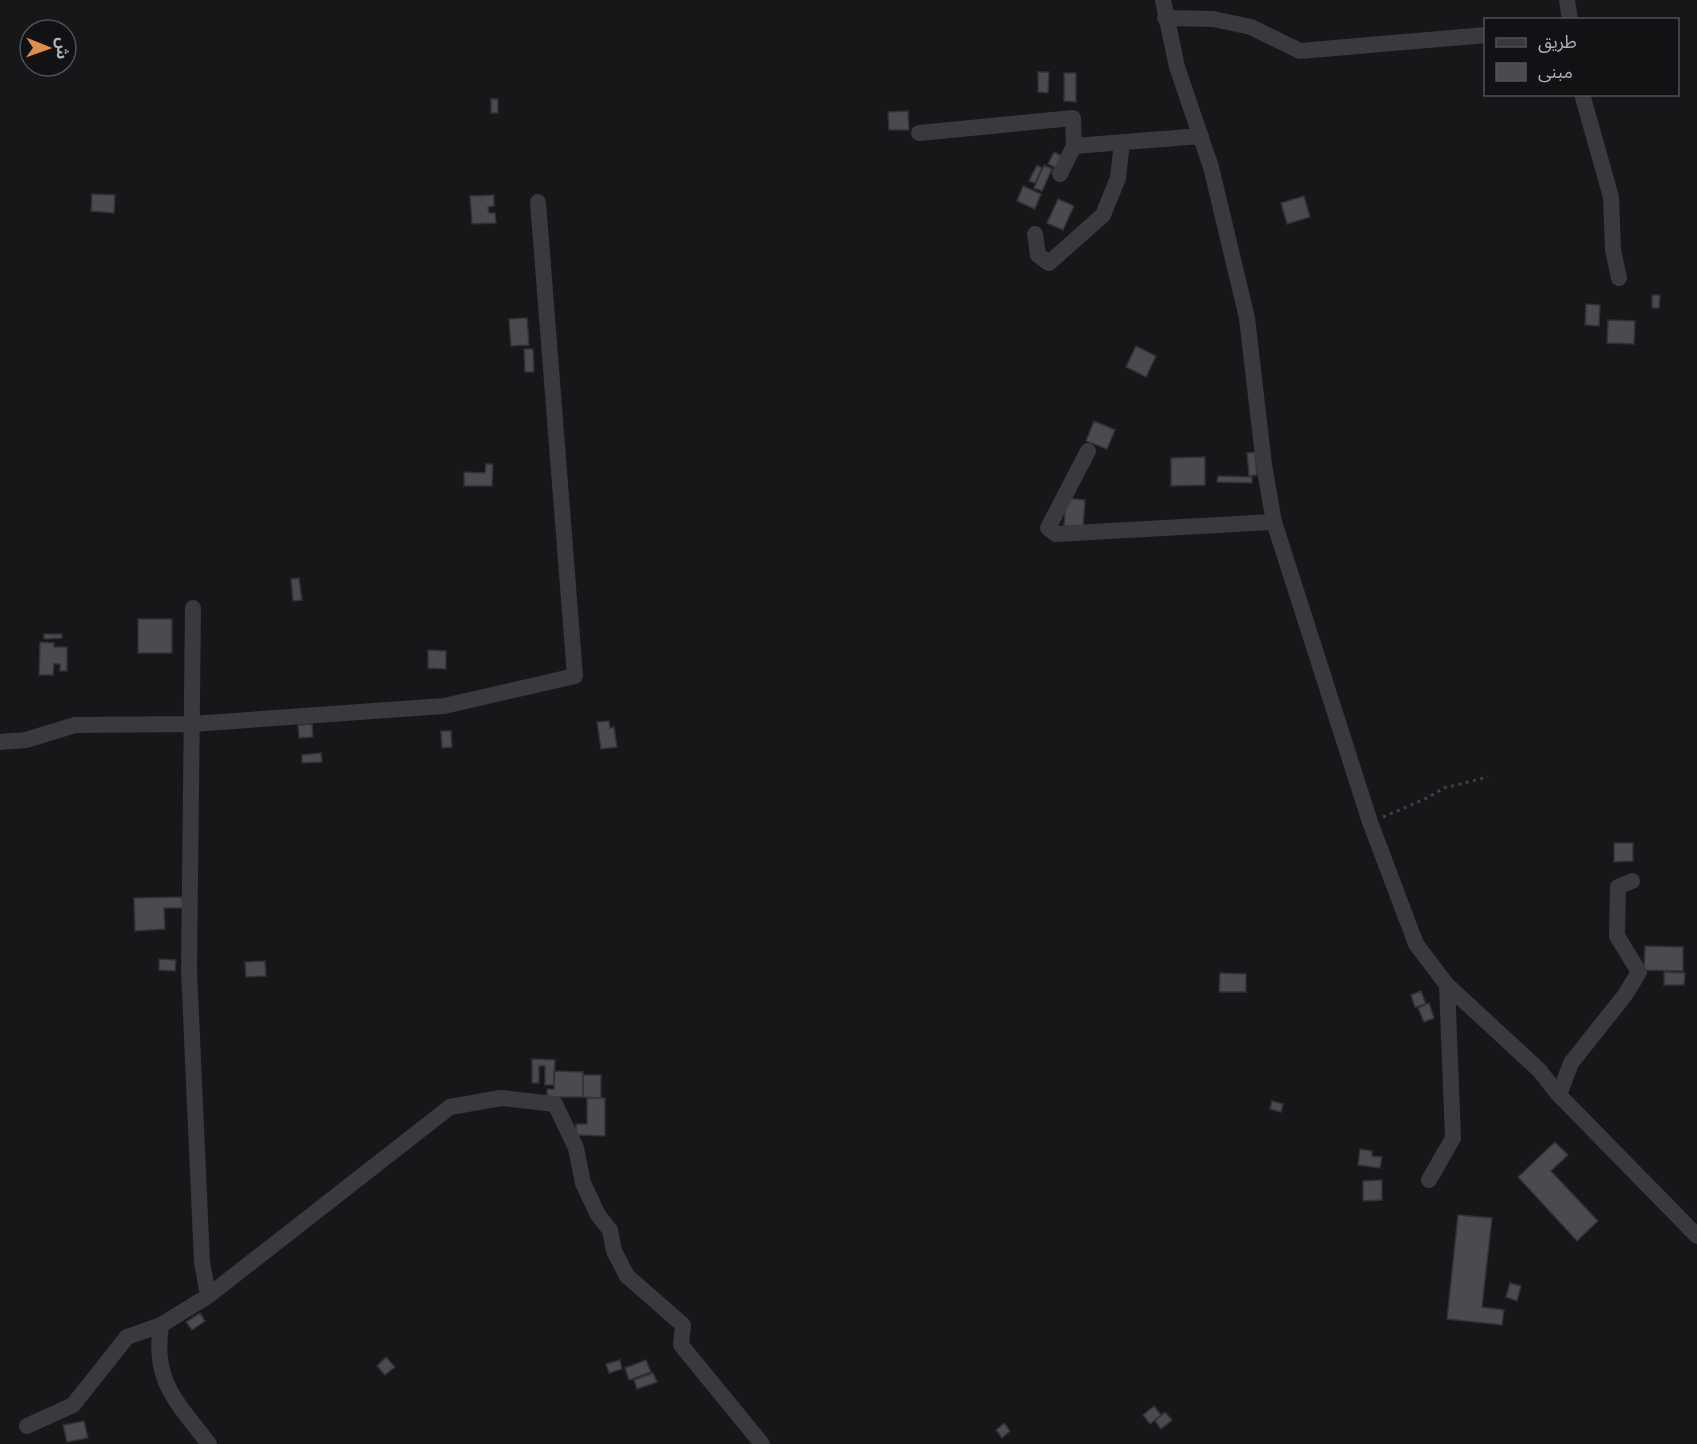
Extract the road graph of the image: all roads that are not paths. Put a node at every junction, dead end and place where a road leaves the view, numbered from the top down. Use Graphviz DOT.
graph roads {
  1 [pos="1163,0"];
  2 [pos="1567,0"];
  3 [pos="1165,18"];
  4 [pos="1570,18"];
  5 [pos="1484,34"];
  6 [pos="1583,96"];
  7 [pos="919,133"];
  8 [pos="1201,136"];
  9 [pos="1122,142"];
  10 [pos="1074,146"];
  11 [pos="1060,174"];
  12 [pos="538,202"];
  13 [pos="1035,234"];
  14 [pos="1619,278"];
  15 [pos="1088,451"];
  16 [pos="1274,522"];
  17 [pos="193,608"];
  18 [pos="192,724"];
  19 [pos="0,742"];
  20 [pos="1632,881"];
  21 [pos="1447,985"];
  22 [pos="1559,1095"];
  23 [pos="1429,1180"];
  24 [pos="1697,1236"];
  25 [pos="208,1296"];
  26 [pos="161,1325"];
  27 [pos="27,1426"];
  28 [pos="209,1444"];
  29 [pos="762,1444"];
  1 -- 3 [label="street"];
  2 -- 4 [label="street"];
  3 -- 5 [label="street"];
  3 -- 8 [label="street"];
  6 -- 14 [label="street"];
  7 -- 10 [label="street"];
  8 -- 9 [label="street"];
  8 -- 16 [label="street"];
  9 -- 10 [label="street"];
  9 -- 13 [label="street"];
  10 -- 11 [label="street"];
  12 -- 18 [label="street"];
  15 -- 16 [label="street"];
  16 -- 21 [label="street"];
  17 -- 18 [label="street"];
  18 -- 19 [label="street"];
  18 -- 25 [label="street"];
  20 -- 22 [label="street"];
  21 -- 22 [label="street"];
  21 -- 23 [label="street"];
  22 -- 24 [label="street"];
  25 -- 26 [label="street"];
  25 -- 29 [label="street"];
  26 -- 27 [label="street"];
  26 -- 28 [label="street"];
}
